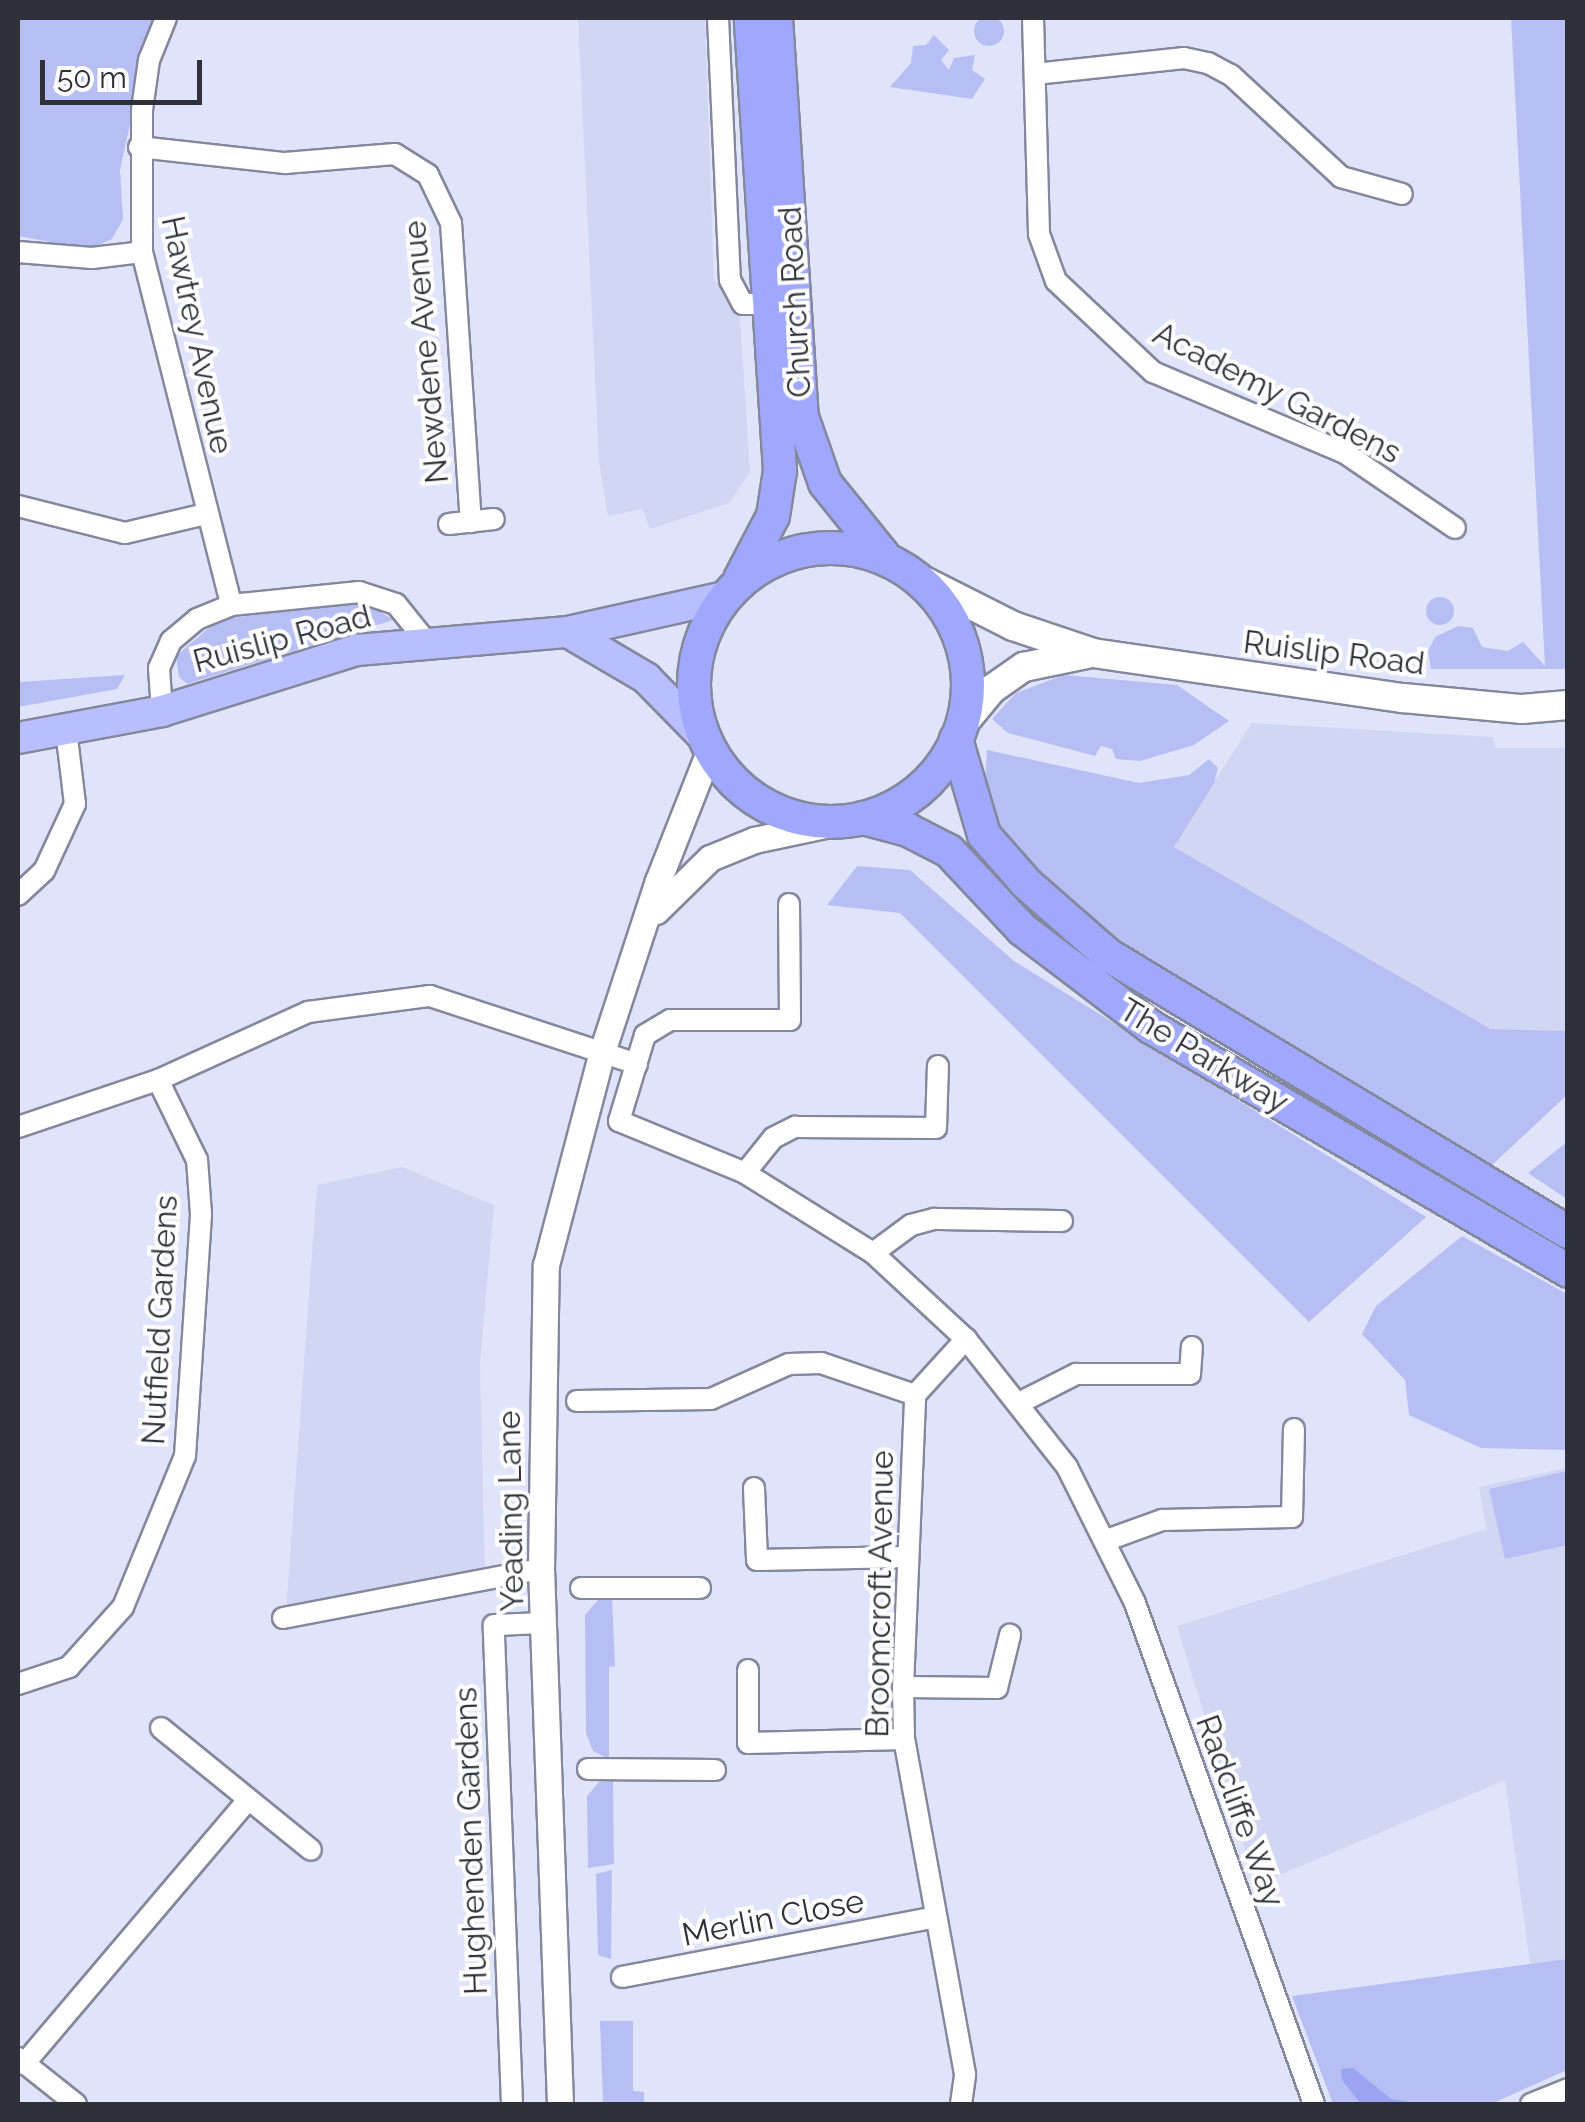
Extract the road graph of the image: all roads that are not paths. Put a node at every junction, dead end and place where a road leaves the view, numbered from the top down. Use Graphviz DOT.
graph roads {
  1 [pos="166,18"];
  2 [pos="718,18"];
  3 [pos="750,18"];
  4 [pos="776,18"];
  5 [pos="1033,18"];
  6 [pos="1034,74"];
  7 [pos="139,147"];
  8 [pos="1402,194"];
  9 [pos="18,252"];
  10 [pos="142,252"];
  11 [pos="765,304"];
  12 [pos="18,506"];
  13 [pos="206,514"];
  14 [pos="494,519"];
  15 [pos="1454,528"];
  16 [pos="901,568"];
  17 [pos="730,592"];
  18 [pos="231,605"];
  19 [pos="568,632"];
  20 [pos="425,640"];
  21 [pos="1094,653"];
  22 [pos="1568,705"];
  23 [pos="162,711"];
  24 [pos="66,730"];
  25 [pos="959,732"];
  26 [pos="18,738"];
  27 [pos="707,743"];
  28 [pos="851,820"];
  29 [pos="18,896"];
  30 [pos="789,904"];
  31 [pos="642,931"];
  32 [pos="601,1055"];
  33 [pos="637,1064"];
  34 [pos="938,1066"];
  35 [pos="158,1080"];
  36 [pos="18,1127"];
  37 [pos="746,1173"];
  38 [pos="1062,1221"];
  39 [pos="1568,1232"];
  40 [pos="873,1253"];
  41 [pos="1556,1264"];
  42 [pos="966,1339"];
  43 [pos="1192,1347"];
  44 [pos="915,1396"];
  45 [pos="576,1401"];
  46 [pos="1021,1402"];
  47 [pos="1294,1429"];
  48 [pos="754,1488"];
  49 [pos="1107,1540"];
  50 [pos="906,1558"];
  51 [pos="541,1569"];
  52 [pos="581,1588"];
  53 [pos="700,1588"];
  54 [pos="284,1618"];
  55 [pos="544,1623"];
  56 [pos="1010,1635"];
  57 [pos="748,1670"];
  58 [pos="18,1684"];
  59 [pos="902,1686"];
  60 [pos="161,1728"];
  61 [pos="904,1739"];
  62 [pos="588,1769"];
  63 [pos="715,1770"];
  64 [pos="248,1800"];
  65 [pos="311,1850"];
  66 [pos="936,1917"];
  67 [pos="622,1977"];
  68 [pos="21,2061"];
  69 [pos="1568,2089"];
  70 [pos="76,2104"];
  71 [pos="512,2104"];
  72 [pos="560,2104"];
  73 [pos="962,2104"];
  74 [pos="1314,2104"];
  75 [pos="1531,2104"];
  1 -- 7 [label="street, Hawtrey Avenue"];
  2 -- 11 [label="street, Church Road"];
  3 -- 11 [label="highway, Church Road"];
  4 -- 16 [label="highway, Church Road"];
  5 -- 6 [label="street, Academy Gardens"];
  6 -- 8 [label="street"];
  6 -- 15 [label="street, Academy Gardens"];
  7 -- 10 [label="street, Hawtrey Avenue"];
  7 -- 14 [label="street, Newdene Avenue"];
  9 -- 10 [label="street"];
  10 -- 13 [label="street, Hawtrey Avenue"];
  11 -- 17 [label="highway, Church Road"];
  12 -- 13 [label="street"];
  13 -- 18 [label="street, Hawtrey Avenue"];
  16 -- 17 [label="highway"];
  16 -- 21 [label="main road, Ruislip Road"];
  16 -- 25 [label="highway"];
  17 -- 19 [label="main road, Ruislip Road"];
  17 -- 27 [label="highway"];
  18 -- 20 [label="street"];
  18 -- 23 [label="street"];
  19 -- 20 [label="main road, Ruislip Road"];
  19 -- 27 [label="main road"];
  20 -- 23 [label="main road, Ruislip Road"];
  21 -- 22 [label="main road, Ruislip Road"];
  21 -- 25 [label="main road, Ruislip Road"];
  23 -- 24 [label="main road, Ruislip Road"];
  24 -- 26 [label="main road, Ruislip Road"];
  24 -- 29 [label="street"];
  25 -- 28 [label="highway"];
  25 -- 39 [label="highway, The Parkway"];
  27 -- 28 [label="highway"];
  27 -- 31 [label="street, Yeading Lane"];
  28 -- 31 [label="street, Yeading Lane"];
  28 -- 41 [label="highway, The Parkway"];
  30 -- 33 [label="street, Radcliffe Way"];
  31 -- 32 [label="street, Yeading Lane"];
  32 -- 33 [label="street"];
  32 -- 35 [label="street"];
  32 -- 51 [label="street, Yeading Lane"];
  33 -- 37 [label="street, Radcliffe Way"];
  34 -- 37 [label="street"];
  35 -- 36 [label="street"];
  35 -- 58 [label="street, Nutfield Gardens"];
  37 -- 40 [label="street, Radcliffe Way"];
  38 -- 40 [label="street"];
  40 -- 42 [label="street, Radcliffe Way"];
  42 -- 44 [label="street"];
  42 -- 46 [label="street, Radcliffe Way"];
  43 -- 46 [label="street"];
  44 -- 45 [label="street"];
  44 -- 50 [label="street, Broomcroft Avenue"];
  46 -- 49 [label="street, Radcliffe Way"];
  47 -- 49 [label="street"];
  48 -- 50 [label="street"];
  49 -- 74 [label="street, Radcliffe Way"];
  50 -- 59 [label="street, Broomcroft Avenue"];
  51 -- 54 [label="street"];
  51 -- 55 [label="street, Yeading Lane"];
  52 -- 53 [label="street"];
  55 -- 71 [label="street, Hughenden Gardens"];
  55 -- 72 [label="street, Yeading Lane"];
  56 -- 59 [label="street"];
  57 -- 61 [label="street"];
  59 -- 61 [label="street, Broomcroft Avenue"];
  60 -- 64 [label="street"];
  61 -- 66 [label="street, Broomcroft Avenue"];
  62 -- 63 [label="street"];
  64 -- 65 [label="street"];
  64 -- 68 [label="street"];
  66 -- 67 [label="street, Merlin Close"];
  66 -- 73 [label="street, Broomcroft Avenue"];
  68 -- 70 [label="street"];
  69 -- 75 [label="street"];
}
